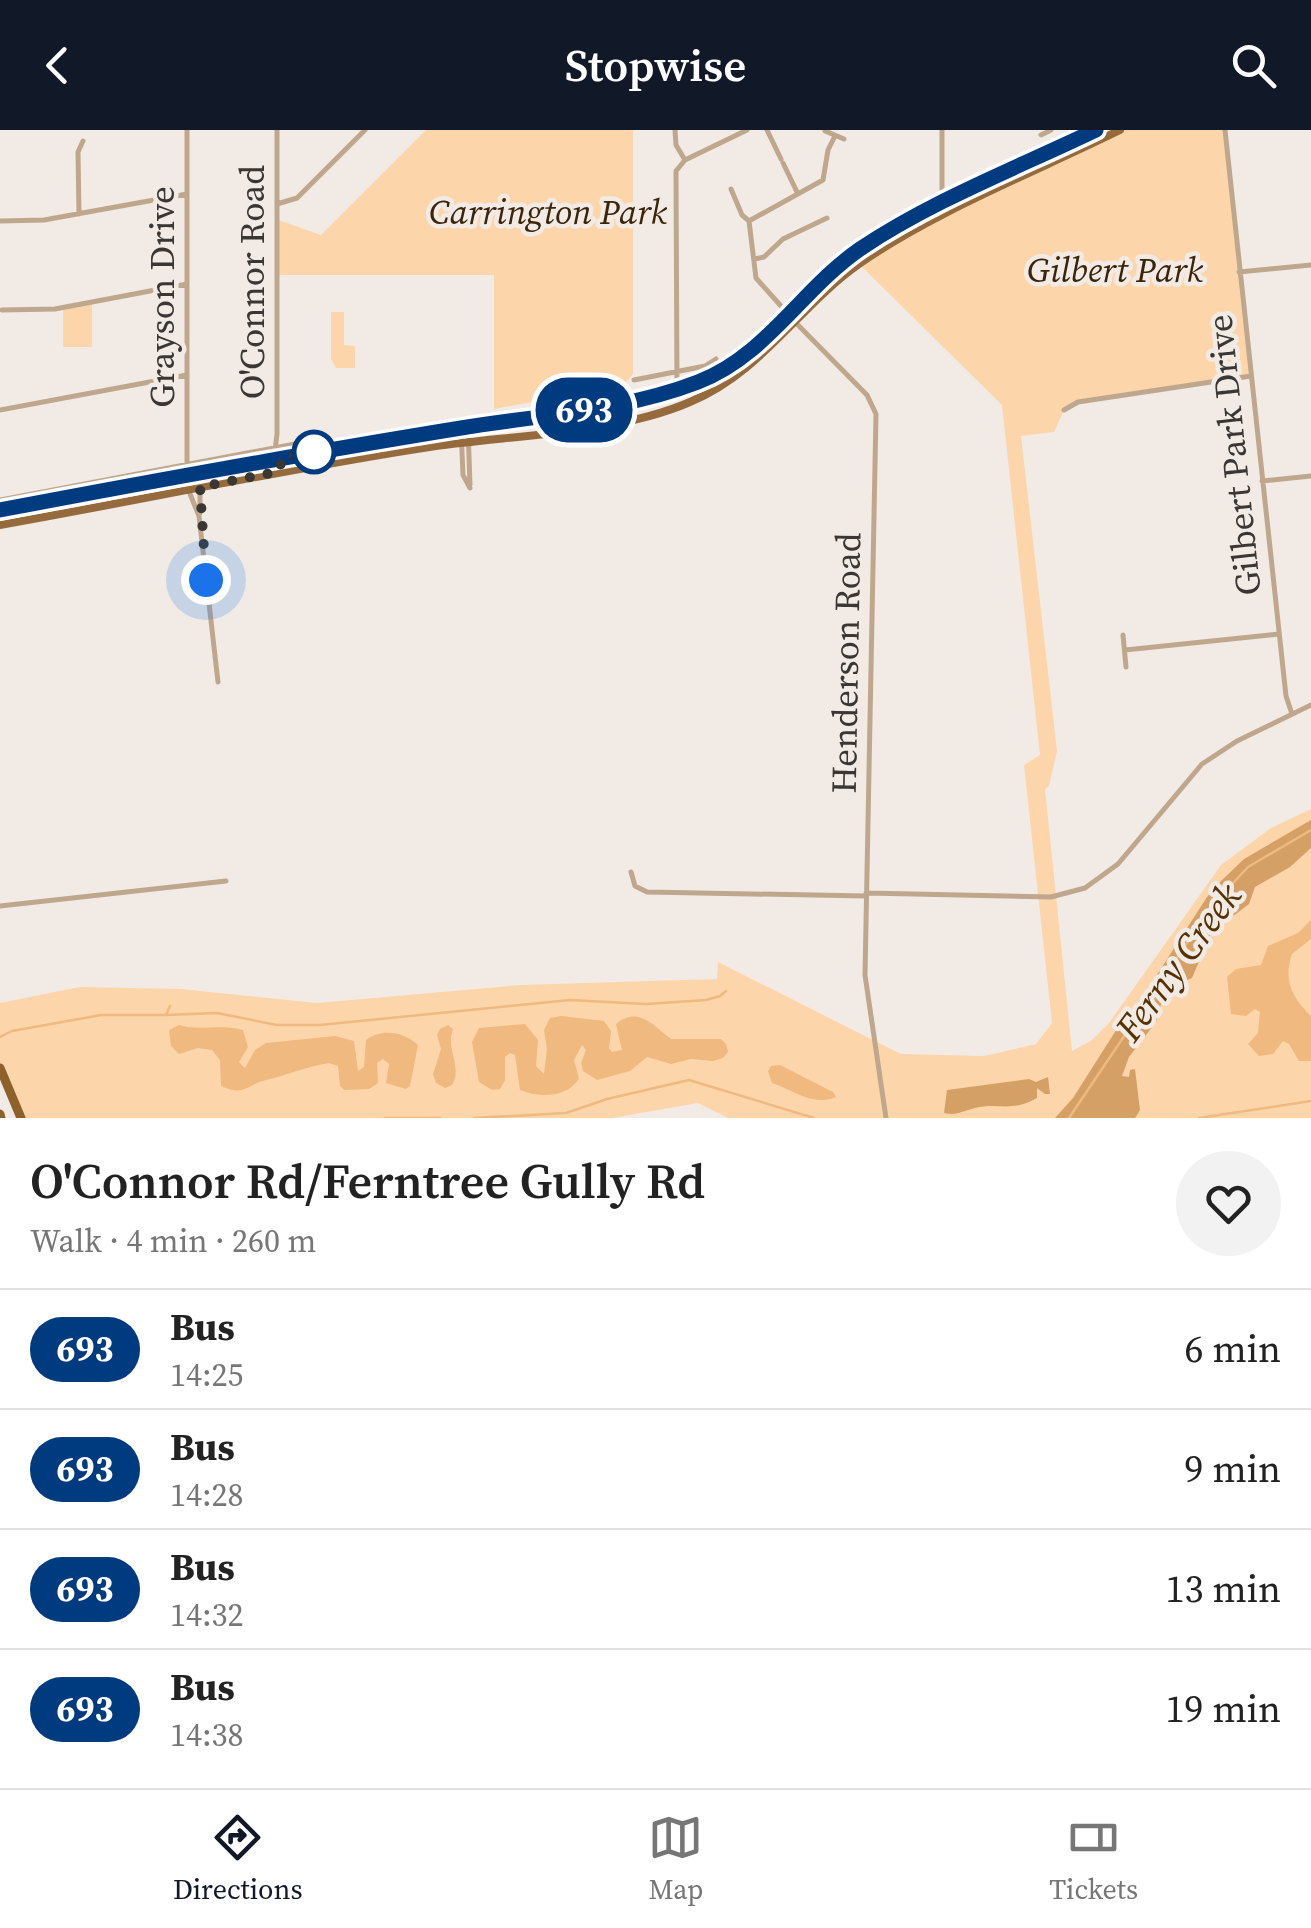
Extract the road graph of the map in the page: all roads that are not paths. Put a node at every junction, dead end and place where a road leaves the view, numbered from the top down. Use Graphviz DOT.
graph roads {
  1 [pos="187,130"];
  2 [pos="276,130"];
  3 [pos="365,130"];
  4 [pos="675,130"];
  5 [pos="747,130"];
  6 [pos="767,130"];
  7 [pos="942,130"];
  8 [pos="1051,130"];
  9 [pos="1096,130"];
  10 [pos="1120,130"];
  11 [pos="1225,130"];
  12 [pos="825,131"];
  13 [pos="1042,135"];
  14 [pos="835,136"];
  15 [pos="844,138"];
  16 [pos="83,142"];
  17 [pos="1047,154"];
  18 [pos="685,160"];
  19 [pos="1052,164"];
  20 [pos="732,189"];
  21 [pos="187,194"];
  22 [pos="798,194"];
  23 [pos="276,202"];
  24 [pos="946,202"];
  25 [pos="951,213"];
  26 [pos="78,214"];
  27 [pos="827,218"];
  28 [pos="0,221"];
  29 [pos="749,221"];
  30 [pos="755,260"];
  31 [pos="1311,265"];
  32 [pos="1239,272"];
  33 [pos="186,284"];
  34 [pos="2,310"];
  35 [pos="792,319"];
  36 [pos="716,359"];
  37 [pos="675,372"];
  38 [pos="187,375"];
  39 [pos="1251,376"];
  40 [pos="634,380"];
  41 [pos="677,389"];
  42 [pos="680,407"];
  43 [pos="0,410"];
  44 [pos="1064,410"];
  45 [pos="465,428"];
  46 [pos="320,440"];
  47 [pos="465,442"];
  48 [pos="278,447"];
  49 [pos="279,458"];
  50 [pos="187,465"];
  51 [pos="277,472"];
  52 [pos="1311,476"];
  53 [pos="172,478"];
  54 [pos="1262,482"];
  55 [pos="200,487"];
  56 [pos="188,489"];
  57 [pos="1,505"];
  58 [pos="199,516"];
  59 [pos="3,524"];
  60 [pos="1279,634"];
  61 [pos="1123,635"];
  62 [pos="1125,650"];
  63 [pos="1126,666"];
  64 [pos="218,682"];
  65 [pos="1311,705"];
  66 [pos="1292,714"];
  67 [pos="630,872"];
  68 [pos="226,881"];
  69 [pos="866,895"];
  70 [pos="0,906"];
  71 [pos="0,1068"];
  72 [pos="22,1118"];
  73 [pos="886,1118"];
  1 -- 21 [label="street, Grayson Drive"];
  2 -- 23 [label="street, O'Connor Road"];
  3 -- 23 [label="street"];
  4 -- 18 [label="street"];
  5 -- 18 [label="street"];
  6 -- 22 [label="street"];
  7 -- 24 [label="street"];
  8 -- 13 [label="street"];
  9 -- 17 [label="main road"];
  10 -- 19 [label="main road"];
  11 -- 32 [label="street, Gilbert Park Drive"];
  12 -- 14 [label="street"];
  14 -- 15 [label="street"];
  14 -- 22 [label="street"];
  16 -- 26 [label="street"];
  17 -- 19 [label="main road"];
  17 -- 24 [label="main road"];
  18 -- 37 [label="street"];
  19 -- 25 [label="main road"];
  20 -- 29 [label="street, Henderson Road"];
  21 -- 26 [label="street"];
  21 -- 33 [label="street, Grayson Drive"];
  22 -- 29 [label="street"];
  23 -- 48 [label="street, O'Connor Road"];
  24 -- 25 [label="street"];
  24 -- 35 [label="main road"];
  25 -- 35 [label="main road"];
  26 -- 28 [label="street"];
  27 -- 30 [label="street"];
  29 -- 30 [label="street, Henderson Road"];
  30 -- 35 [label="street, Henderson Road"];
  31 -- 32 [label="street"];
  32 -- 39 [label="street, Gilbert Park Drive"];
  33 -- 34 [label="street"];
  33 -- 38 [label="street, Grayson Drive"];
  35 -- 41 [label="main road"];
  35 -- 42 [label="main road"];
  35 -- 69 [label="street, Henderson Road"];
  36 -- 37 [label="street"];
  37 -- 40 [label="street"];
  37 -- 41 [label="street"];
  38 -- 43 [label="street"];
  38 -- 50 [label="street, Grayson Drive"];
  39 -- 44 [label="street"];
  39 -- 54 [label="street, Gilbert Park Drive"];
  41 -- 42 [label="main road"];
  41 -- 45 [label="main road"];
  42 -- 47 [label="main road"];
  45 -- 47 [label="street"];
  45 -- 49 [label="main road"];
  46 -- 48 [label="street"];
  47 -- 47 [label="street"];
  47 -- 51 [label="main road"];
  48 -- 49 [label="street, O'Connor Road"];
  48 -- 50 [label="street"];
  49 -- 51 [label="street, O'Connor Road"];
  49 -- 53 [label="main road"];
  50 -- 57 [label="street"];
  51 -- 55 [label="main road"];
  52 -- 54 [label="street"];
  53 -- 55 [label="main road"];
  53 -- 57 [label="main road"];
  54 -- 60 [label="street, Gilbert Park Drive"];
  55 -- 56 [label="main road"];
  55 -- 58 [label="street"];
  56 -- 58 [label="street"];
  56 -- 59 [label="main road"];
  57 -- 59 [label="main road"];
  58 -- 64 [label="street"];
  60 -- 62 [label="street"];
  60 -- 66 [label="street, Gilbert Park Drive"];
  61 -- 62 [label="street"];
  62 -- 63 [label="street"];
  65 -- 66 [label="street"];
  66 -- 69 [label="street"];
  67 -- 69 [label="street"];
  68 -- 70 [label="street"];
  69 -- 73 [label="street, Henderson Road"];
  71 -- 72 [label="highway"];
}
